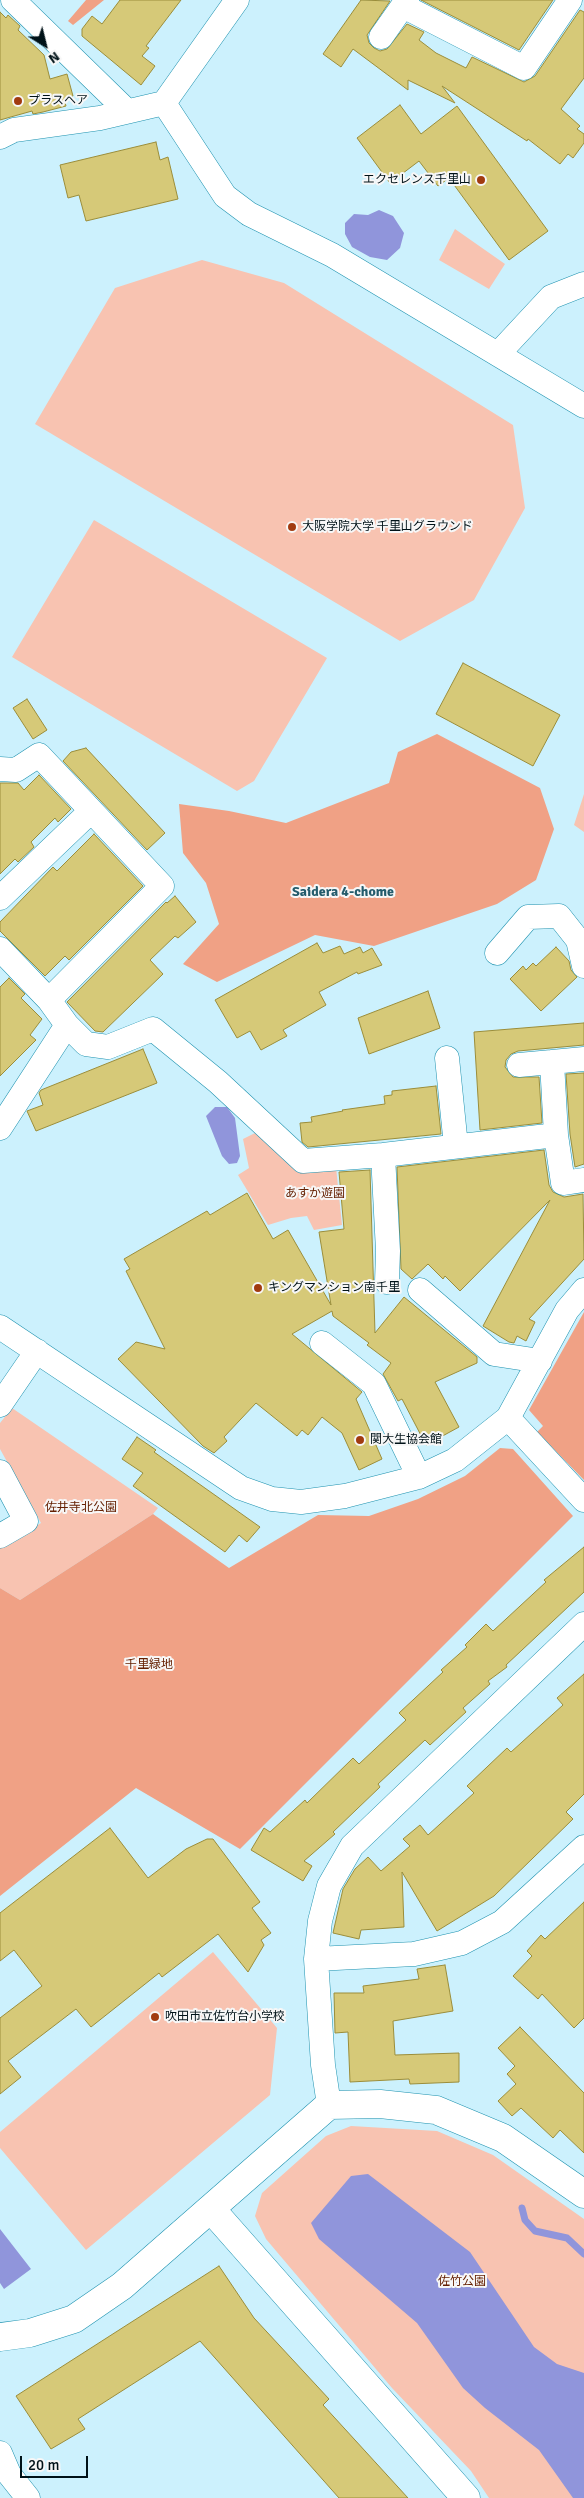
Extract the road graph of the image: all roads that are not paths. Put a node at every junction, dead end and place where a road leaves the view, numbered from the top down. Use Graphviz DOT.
graph roads {
  1 [pos="13,0"];
  2 [pos="237,0"];
  3 [pos="570,0"];
  4 [pos="405,3"];
  5 [pos="381,37"];
  6 [pos="164,103"];
  7 [pos="127,111"];
  8 [pos="0,137"];
  9 [pos="584,284"];
  10 [pos="498,354"];
  11 [pos="584,406"];
  12 [pos="0,769"];
  13 [pos="91,811"];
  14 [pos="0,898"];
  15 [pos="497,953"];
  16 [pos="2,955"];
  17 [pos="584,966"];
  18 [pos="49,1000"];
  19 [pos="67,1024"];
  20 [pos="447,1058"];
  21 [pos="584,1059"];
  22 [pos="552,1062"];
  23 [pos="519,1065"];
  24 [pos="0,1128"];
  25 [pos="556,1136"];
  26 [pos="456,1146"];
  27 [pos="383,1155"];
  28 [pos="584,1180"];
  29 [pos="387,1282"];
  30 [pos="420,1290"];
  31 [pos="584,1290"];
  32 [pos="0,1327"];
  33 [pos="322,1343"];
  34 [pos="37,1351"];
  35 [pos="540,1360"];
  36 [pos="0,1405"];
  37 [pos="508,1418"];
  38 [pos="0,1472"];
  39 [pos="419,1477"];
  40 [pos="584,1500"];
  41 [pos="0,1536"];
  42 [pos="584,1624"];
  43 [pos="584,1847"];
  44 [pos="316,1959"];
  45 [pos="329,2106"];
  46 [pos="584,2194"];
  47 [pos="210,2209"];
  48 [pos="0,2337"];
  49 [pos="0,2453"];
  50 [pos="28,2498"];
  51 [pos="466,2498"];
  1 -- 7 [label="street"];
  2 -- 6 [label="street"];
  3 -- 4 [label="street"];
  4 -- 5 [label="street"];
  6 -- 7 [label="street"];
  6 -- 10 [label="street"];
  7 -- 8 [label="street"];
  9 -- 10 [label="street"];
  10 -- 11 [label="street"];
  12 -- 13 [label="street"];
  13 -- 14 [label="street"];
  13 -- 18 [label="street"];
  15 -- 17 [label="street"];
  16 -- 18 [label="street"];
  18 -- 19 [label="street"];
  19 -- 24 [label="street"];
  19 -- 27 [label="street"];
  20 -- 26 [label="street"];
  21 -- 22 [label="street"];
  22 -- 23 [label="street"];
  22 -- 25 [label="street"];
  25 -- 26 [label="street"];
  25 -- 28 [label="street"];
  26 -- 27 [label="street"];
  27 -- 29 [label="street"];
  30 -- 35 [label="street"];
  31 -- 35 [label="street"];
  32 -- 34 [label="street"];
  33 -- 39 [label="street"];
  34 -- 36 [label="street"];
  34 -- 39 [label="street"];
  35 -- 37 [label="street"];
  37 -- 39 [label="street"];
  37 -- 40 [label="street"];
  38 -- 41 [label="street"];
  42 -- 44 [label="street"];
  43 -- 44 [label="street"];
  44 -- 45 [label="street"];
  45 -- 46 [label="street"];
  45 -- 47 [label="street"];
  47 -- 48 [label="street"];
  47 -- 51 [label="street"];
  49 -- 50 [label="street"];
}
